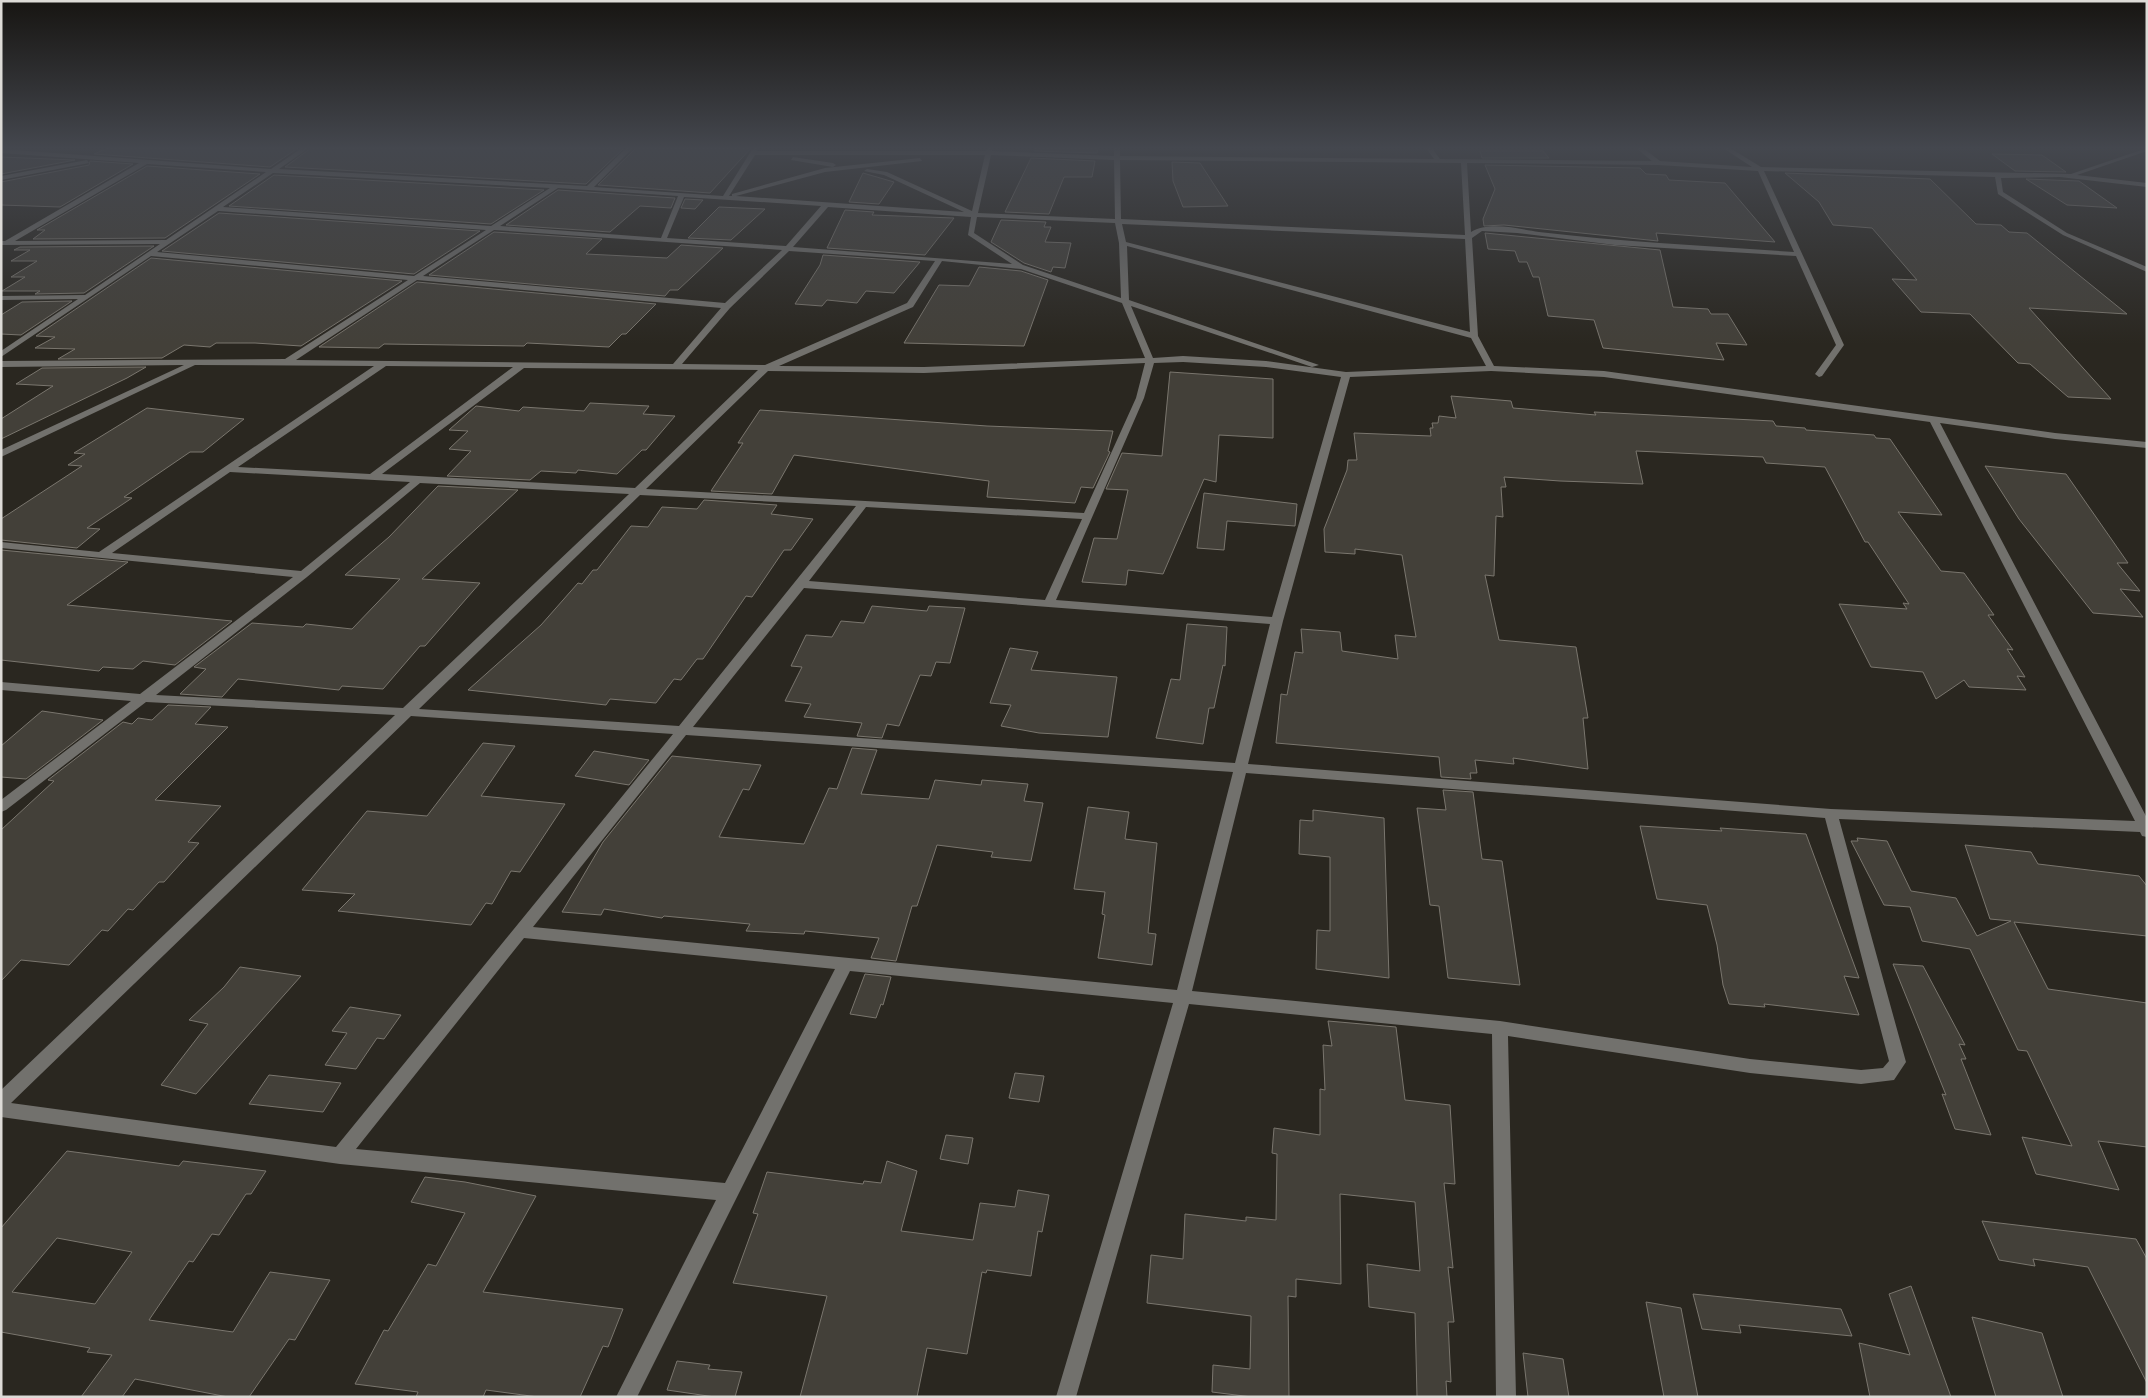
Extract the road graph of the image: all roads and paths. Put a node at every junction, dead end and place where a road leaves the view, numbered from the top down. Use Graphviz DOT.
graph roads {
  1 [pos="56,213"];
  2 [pos="212,213"];
  3 [pos="280,213"];
  4 [pos="516,213"];
  5 [pos="674,213"];
  6 [pos="819,213"];
  7 [pos="950,213"];
  8 [pos="972,213"];
  9 [pos="1118,213"];
  10 [pos="1467,213"];
  11 [pos="1780,213"];
  12 [pos="2032,213"];
  13 [pos="976,215"];
  14 [pos="1118,221"];
  15 [pos="493,228"];
  16 [pos="1468,236"];
  17 [pos="663,240"];
  18 [pos="168,242"];
  19 [pos="4,243"];
  20 [pos="1123,243"];
  21 [pos="787,249"];
  22 [pos="150,254"];
  23 [pos="1799,254"];
  24 [pos="940,259"];
  25 [pos="1022,267"];
  26 [pos="2147,270"];
  27 [pos="415,279"];
  28 [pos="86,297"];
  29 [pos="1,298"];
  30 [pos="1125,301"];
  31 [pos="727,306"];
  32 [pos="1474,336"];
  33 [pos="1,355"];
  34 [pos="1150,360"];
  35 [pos="195,362"];
  36 [pos="287,362"];
  37 [pos="384,363"];
  38 [pos="1,364"];
  39 [pos="522,365"];
  40 [pos="674,368"];
  41 [pos="766,368"];
  42 [pos="1491,368"];
  43 [pos="1819,374"];
  44 [pos="1346,376"];
  45 [pos="1933,418"];
  46 [pos="2147,445"];
  47 [pos="13,448"];
  48 [pos="1,450"];
  49 [pos="1,454"];
  50 [pos="228,469"];
  51 [pos="371,478"];
  52 [pos="417,481"];
  53 [pos="639,492"];
  54 [pos="863,504"];
  55 [pos="1089,516"];
  56 [pos="1,545"];
  57 [pos="103,554"];
  58 [pos="303,575"];
  59 [pos="801,584"];
  60 [pos="1049,604"];
  61 [pos="1277,621"];
  62 [pos="1,686"];
  63 [pos="145,698"];
  64 [pos="407,712"];
  65 [pos="682,730"];
  66 [pos="1242,768"];
  67 [pos="1,807"];
  68 [pos="1831,814"];
  69 [pos="2146,829"];
  70 [pos="520,932"];
  71 [pos="845,965"];
  72 [pos="1183,997"];
  73 [pos="1500,1028"];
  74 [pos="1,1101"];
  75 [pos="1,1109"];
  76 [pos="340,1156"];
  77 [pos="729,1192"];
  78 [pos="626,1397"];
  79 [pos="1066,1397"];
  80 [pos="1506,1397"];
  1 -- 19 [label="street"];
  2 -- 18 [label="street"];
  3 -- 15 [label="street"];
  4 -- 15 [label="street"];
  5 -- 17 [label="street"];
  6 -- 21 [label="street"];
  7 -- 13 [label="street"];
  8 -- 13 [label="street"];
  9 -- 14 [label="street"];
  10 -- 16 [label="street"];
  11 -- 23 [label="street"];
  12 -- 26 [label="street"];
  13 -- 14 [label="street"];
  13 -- 25 [label="street"];
  14 -- 16 [label="street"];
  14 -- 20 [label="street"];
  15 -- 17 [label="street"];
  15 -- 27 [label="street"];
  16 -- 23 [label="street"];
  16 -- 32 [label="street"];
  17 -- 21 [label="street"];
  18 -- 19 [label="street"];
  18 -- 22 [label="street"];
  20 -- 30 [label="street"];
  20 -- 32 [label="street"];
  21 -- 24 [label="street"];
  21 -- 31 [label="street"];
  22 -- 27 [label="street"];
  22 -- 28 [label="street"];
  23 -- 43 [label="street"];
  24 -- 25 [label="street"];
  24 -- 41 [label="street"];
  25 -- 30 [label="street"];
  27 -- 31 [label="street"];
  27 -- 36 [label="street"];
  28 -- 29 [label="street"];
  28 -- 33 [label="street"];
  30 -- 34 [label="street"];
  30 -- 44 [label="street"];
  31 -- 40 [label="street"];
  32 -- 42 [label="street"];
  34 -- 41 [label="street"];
  34 -- 44 [label="street"];
  34 -- 55 [label="street"];
  35 -- 36 [label="street"];
  35 -- 38 [label="street"];
  35 -- 47 [label="street"];
  36 -- 37 [label="street"];
  37 -- 39 [label="street"];
  37 -- 50 [label="street"];
  39 -- 40 [label="street"];
  39 -- 51 [label="street"];
  40 -- 41 [label="street"];
  41 -- 53 [label="street"];
  42 -- 44 [label="street"];
  42 -- 45 [label="street"];
  44 -- 61 [label="street"];
  45 -- 46 [label="street"];
  45 -- 69 [label="street"];
  47 -- 48 [label="street"];
  47 -- 49 [label="street"];
  50 -- 51 [label="street"];
  50 -- 57 [label="street"];
  51 -- 52 [label="street"];
  52 -- 53 [label="street"];
  52 -- 58 [label="street"];
  53 -- 54 [label="street"];
  53 -- 64 [label="street"];
  54 -- 55 [label="street"];
  54 -- 59 [label="street"];
  55 -- 60 [label="street"];
  56 -- 57 [label="street"];
  57 -- 58 [label="street"];
  58 -- 63 [label="street"];
  59 -- 60 [label="street"];
  59 -- 65 [label="street"];
  60 -- 61 [label="street"];
  61 -- 66 [label="street"];
  62 -- 63 [label="street"];
  63 -- 64 [label="street"];
  63 -- 67 [label="street"];
  64 -- 65 [label="street"];
  64 -- 74 [label="street"];
  65 -- 66 [label="street"];
  65 -- 70 [label="street"];
  66 -- 68 [label="street"];
  66 -- 72 [label="street"];
  68 -- 69 [label="street"];
  68 -- 73 [label="street"];
  70 -- 71 [label="street"];
  70 -- 76 [label="street"];
  71 -- 72 [label="street"];
  71 -- 77 [label="street"];
  72 -- 73 [label="street"];
  72 -- 79 [label="street"];
  73 -- 80 [label="street"];
  75 -- 76 [label="street"];
  76 -- 77 [label="street"];
  77 -- 78 [label="street"];
}
